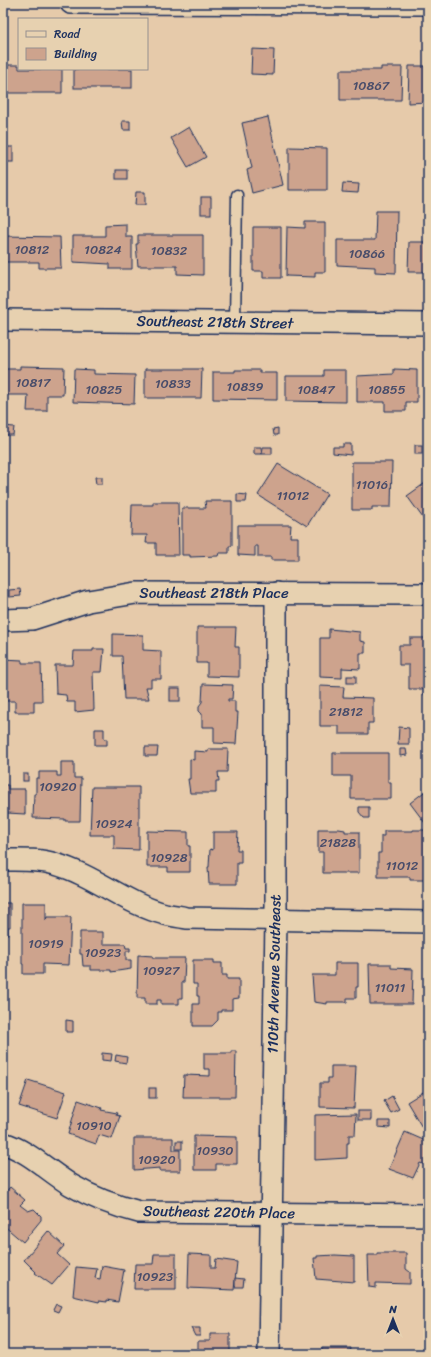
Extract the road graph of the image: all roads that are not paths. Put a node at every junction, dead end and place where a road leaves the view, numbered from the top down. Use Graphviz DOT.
graph roads {
  1 [pos="71,3"];
  2 [pos="428,4"];
  3 [pos="237,195"];
  4 [pos="3,320"];
  5 [pos="234,322"];
  6 [pos="428,324"];
  7 [pos="276,593"];
  8 [pos="428,594"];
  9 [pos="3,620"];
  10 [pos="3,860"];
  11 [pos="276,920"];
  12 [pos="428,922"];
  13 [pos="3,1143"];
  14 [pos="270,1213"];
  15 [pos="428,1215"];
  16 [pos="268,1354"];
  1 -- 2 [label="street"];
  3 -- 5 [label="lane"];
  4 -- 5 [label="street, Southeast 218th Street"];
  5 -- 6 [label="street, Southeast 218th Street"];
  7 -- 8 [label="street, Southeast 218th Place"];
  7 -- 9 [label="street, Southeast 218th Place"];
  7 -- 11 [label="street, 110th Avenue Southeast"];
  10 -- 11 [label="street"];
  11 -- 12 [label="street"];
  11 -- 14 [label="street, 110th Avenue Southeast"];
  13 -- 14 [label="street, Southeast 220th Place"];
  14 -- 15 [label="street, Southeast 220th Place"];
  14 -- 16 [label="street, 110th Avenue Southeast"];
}
